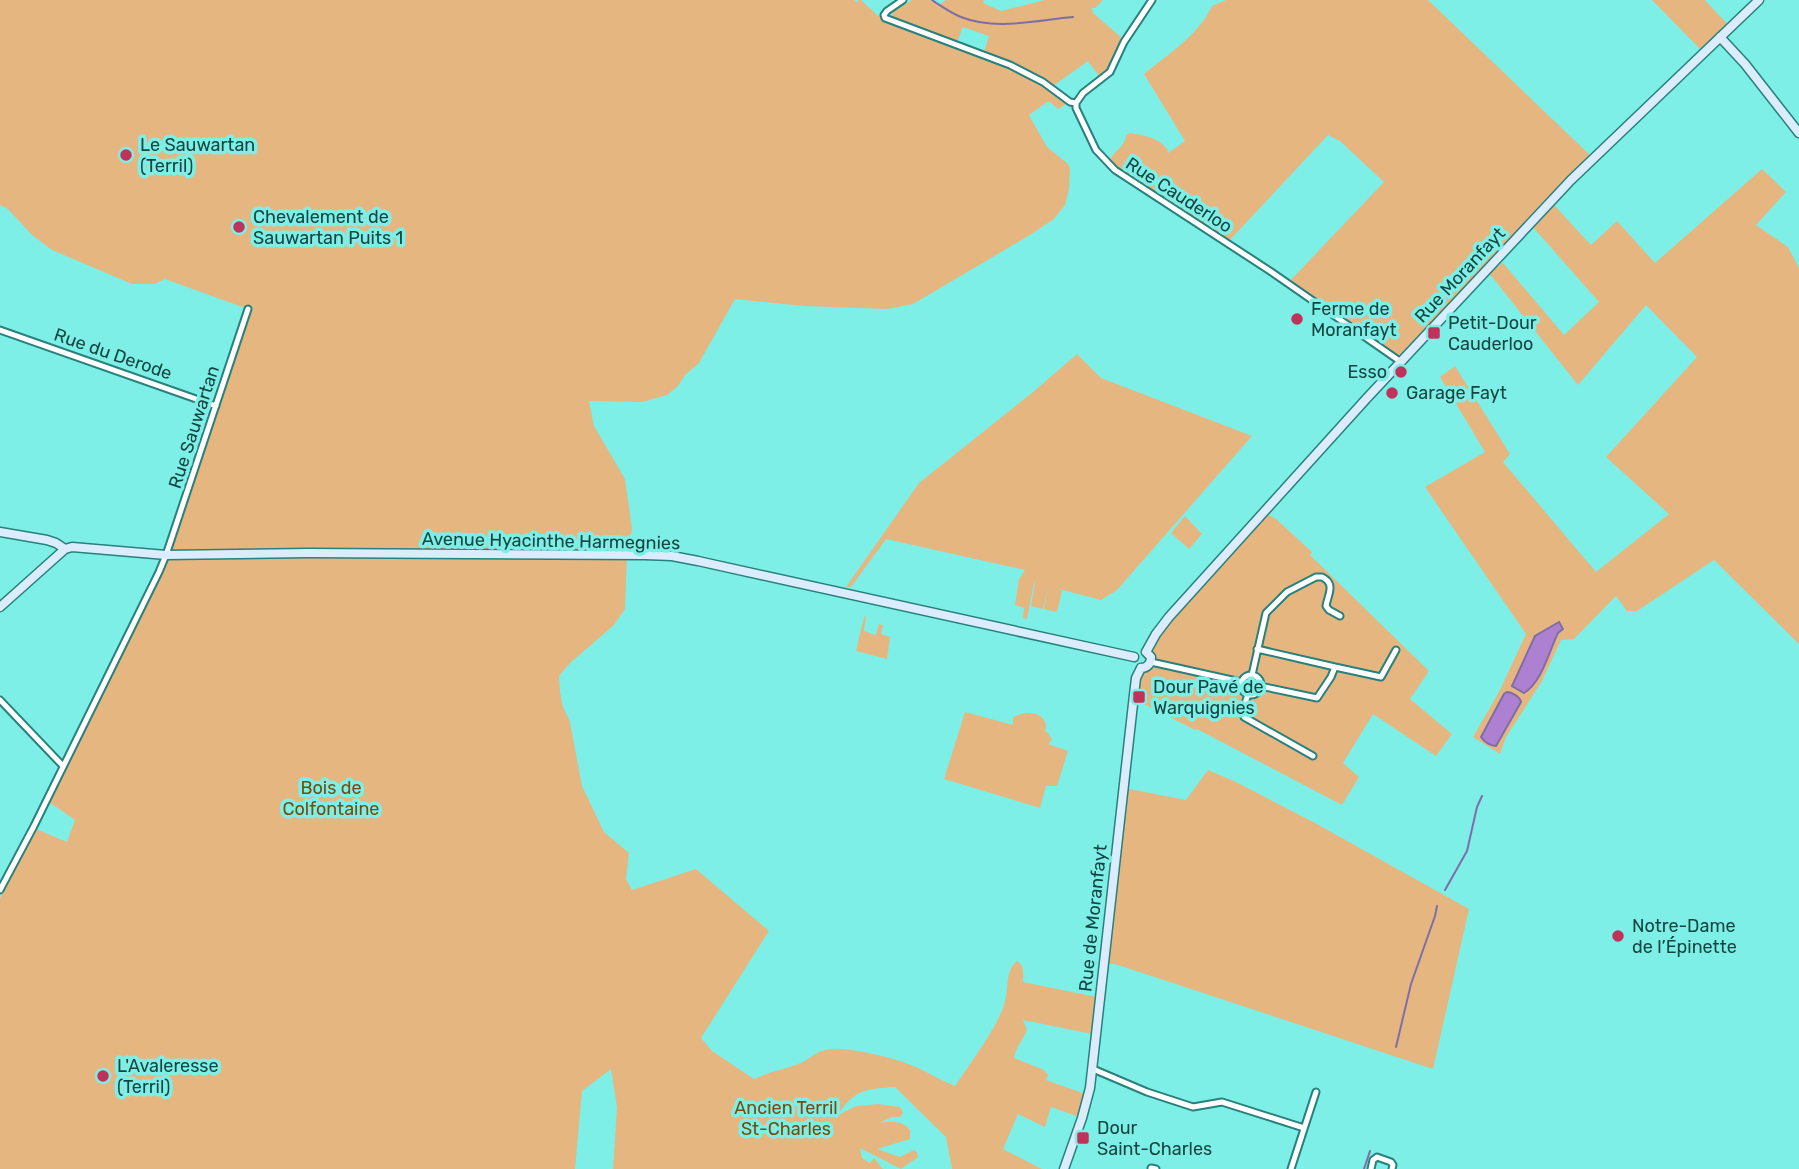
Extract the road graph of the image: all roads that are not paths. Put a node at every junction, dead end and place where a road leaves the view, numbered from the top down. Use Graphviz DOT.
graph roads {
  1 [pos="903,0"];
  2 [pos="1152,0"];
  3 [pos="1759,0"];
  4 [pos="1720,37"];
  5 [pos="1076,103"];
  6 [pos="1799,133"];
  7 [pos="248,309"];
  8 [pos="0,330"];
  9 [pos="1401,362"];
  10 [pos="216,405"];
  11 [pos="0,532"];
  12 [pos="65,549"];
  13 [pos="166,555"];
  14 [pos="0,607"];
  15 [pos="1340,616"];
  16 [pos="1257,649"];
  17 [pos="1396,650"];
  18 [pos="1146,652"];
  19 [pos="1134,657"];
  20 [pos="1151,662"];
  21 [pos="1335,667"];
  22 [pos="1141,668"];
  23 [pos="1252,675"];
  24 [pos="1241,682"];
  25 [pos="1261,686"];
  26 [pos="1248,694"];
  27 [pos="0,700"];
  28 [pos="1313,757"];
  29 [pos="63,766"];
  30 [pos="0,890"];
  31 [pos="1093,1069"];
  32 [pos="1316,1092"];
  33 [pos="1304,1128"];
  34 [pos="1064,1169"];
  35 [pos="1292,1169"];
  36 [pos="1371,1169"];
  37 [pos="1392,1169"];
  1 -- 5 [label="street"];
  2 -- 5 [label="street"];
  3 -- 4 [label="main road, Rue Moranfayt"];
  4 -- 6 [label="main road"];
  4 -- 9 [label="main road, Rue Moranfayt"];
  5 -- 9 [label="street, Rue Cauderloo"];
  7 -- 10 [label="street, Rue Sauwartan"];
  8 -- 10 [label="street, Rue du Derode"];
  9 -- 18 [label="main road, Rue Moranfayt"];
  10 -- 13 [label="street, Rue Sauwartan"];
  11 -- 12 [label="main road, Avenue Hyacinthe Harmegnies"];
  12 -- 13 [label="main road, Avenue Hyacinthe Harmegnies"];
  12 -- 14 [label="main road"];
  13 -- 19 [label="main road, Avenue Hyacinthe Harmegnies"];
  13 -- 29 [label="street, Rue Sauwartan"];
  15 -- 16 [label="street"];
  16 -- 21 [label="street"];
  16 -- 23 [label="street"];
  17 -- 21 [label="street"];
  18 -- 19 [label="main road"];
  18 -- 20 [label="main road"];
  19 -- 22 [label="main road"];
  20 -- 22 [label="main road"];
  20 -- 24 [label="street"];
  21 -- 25 [label="street"];
  22 -- 31 [label="main road, Rue de Moranfayt"];
  23 -- 24 [label="street"];
  23 -- 25 [label="street"];
  24 -- 26 [label="street"];
  25 -- 26 [label="street"];
  26 -- 28 [label="street"];
  27 -- 29 [label="street"];
  29 -- 30 [label="street, Rue Sauwartan"];
  31 -- 33 [label="street"];
  31 -- 34 [label="main road, Rue de Moranfayt"];
  32 -- 33 [label="street"];
  33 -- 35 [label="street"];
  36 -- 37 [label="street"];
}
